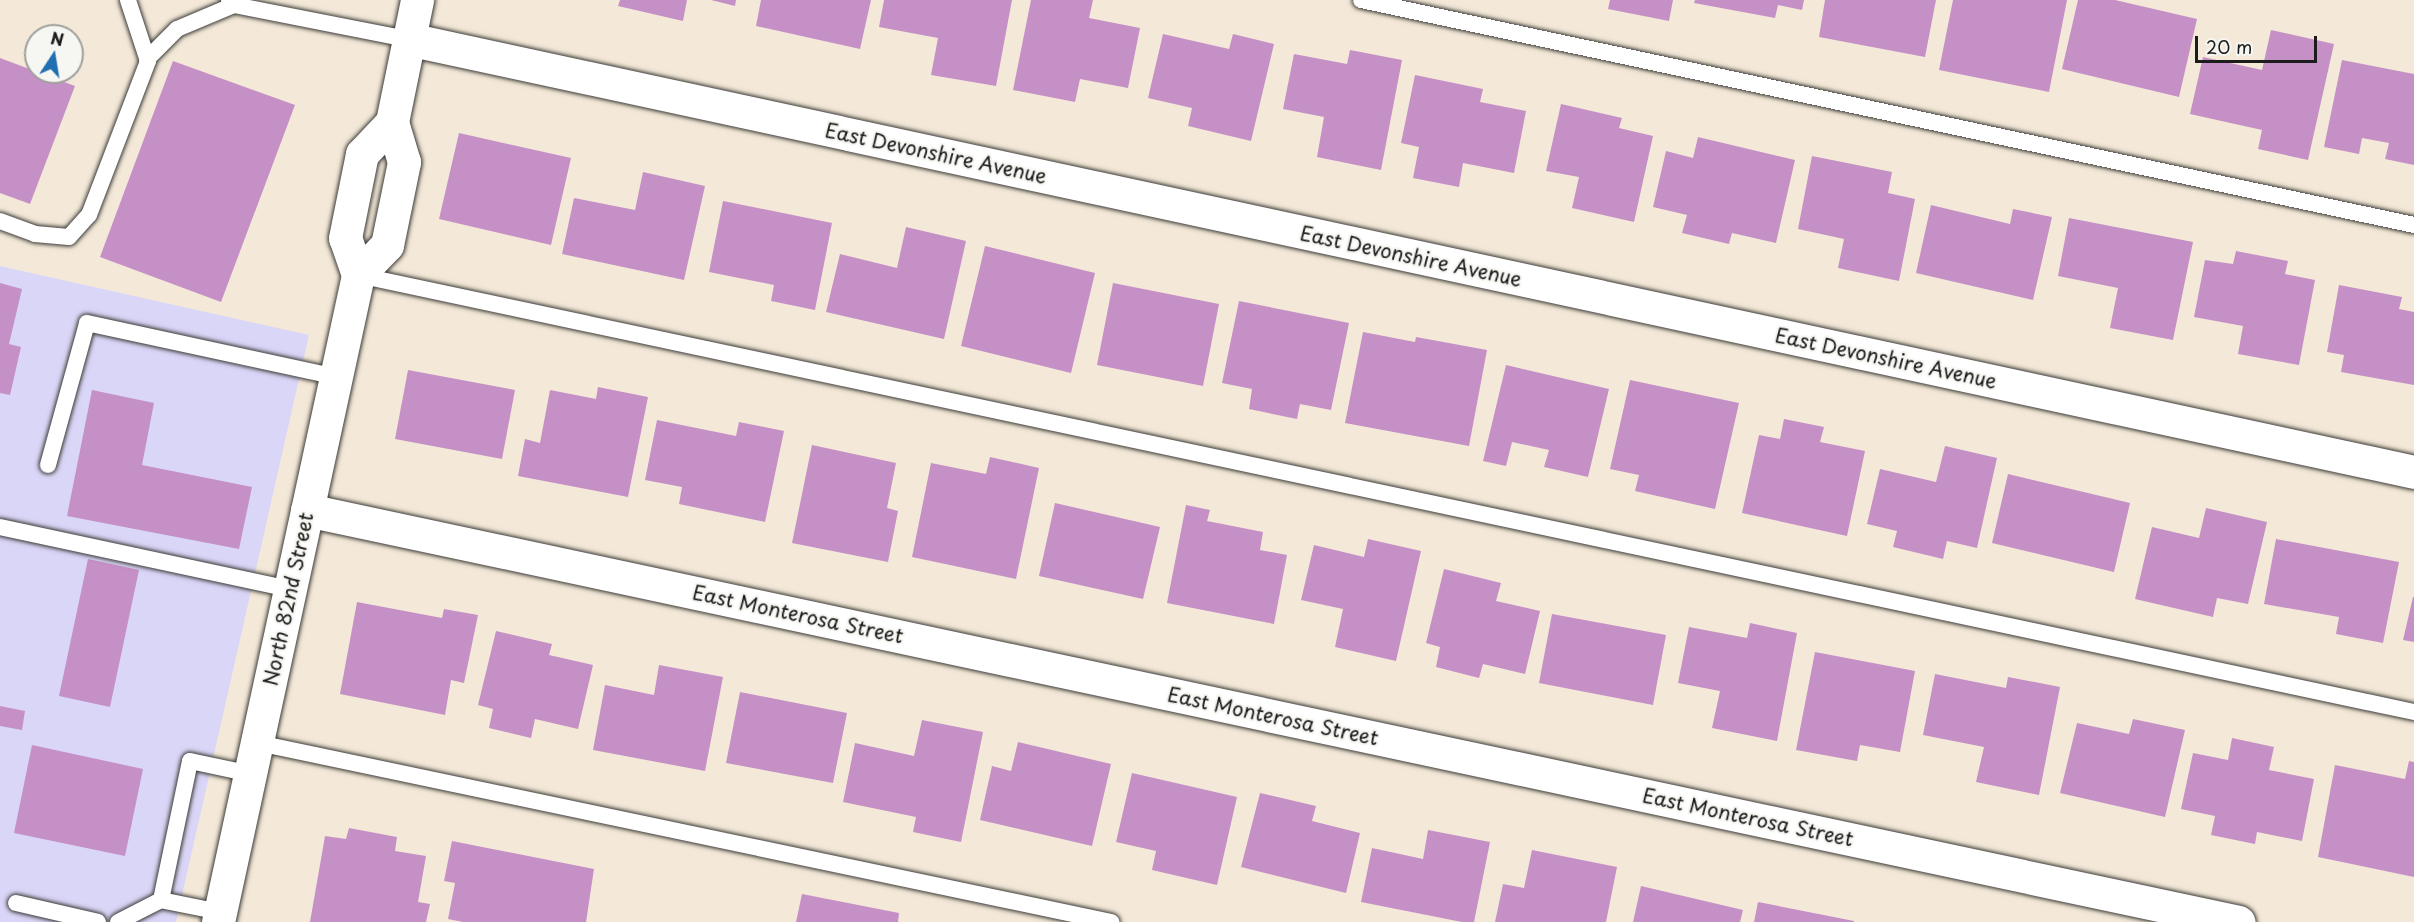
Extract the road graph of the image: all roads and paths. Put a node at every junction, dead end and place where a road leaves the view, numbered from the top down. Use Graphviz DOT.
graph roads {
  1 [pos="128,0"];
  2 [pos="417,0"];
  3 [pos="1361,0"];
  4 [pos="232,2"];
  5 [pos="408,39"];
  6 [pos="147,59"];
  7 [pos="392,122"];
  8 [pos="0,221"];
  9 [pos="2414,225"];
  10 [pos="358,275"];
  11 [pos="337,377"];
  12 [pos="48,465"];
  13 [pos="2414,472"];
  14 [pos="307,510"];
  15 [pos="0,527"];
  16 [pos="290,589"];
  17 [pos="2414,712"];
  18 [pos="254,758"];
  19 [pos="161,900"];
  20 [pos="16,903"];
  21 [pos="219,917"];
  22 [pos="66,919"];
  23 [pos="98,922"];
  24 [pos="118,922"];
  25 [pos="1111,922"];
  26 [pos="2239,922"];
  1 -- 6 [label="lane"];
  2 -- 5 [label="street"];
  3 -- 9 [label="lane"];
  4 -- 5 [label="lane"];
  4 -- 6 [label="lane"];
  5 -- 7 [label="street"];
  5 -- 13 [label="street, East Devonshire Avenue"];
  6 -- 8 [label="lane"];
  7 -- 10 [label="street"];
  7 -- 10 [label="street"];
  10 -- 11 [label="street, North 82nd Street"];
  10 -- 17 [label="lane"];
  11 -- 12 [label="lane"];
  11 -- 14 [label="street, North 82nd Street"];
  14 -- 16 [label="street, North 82nd Street"];
  14 -- 26 [label="street, East Monterosa Street"];
  15 -- 16 [label="lane"];
  16 -- 18 [label="street, North 82nd Street"];
  18 -- 19 [label="lane"];
  18 -- 21 [label="street, North 82nd Street"];
  18 -- 25 [label="lane"];
  19 -- 21 [label="lane"];
  19 -- 24 [label="lane"];
  20 -- 22 [label="lane"];
  22 -- 23 [label="lane"];
}
